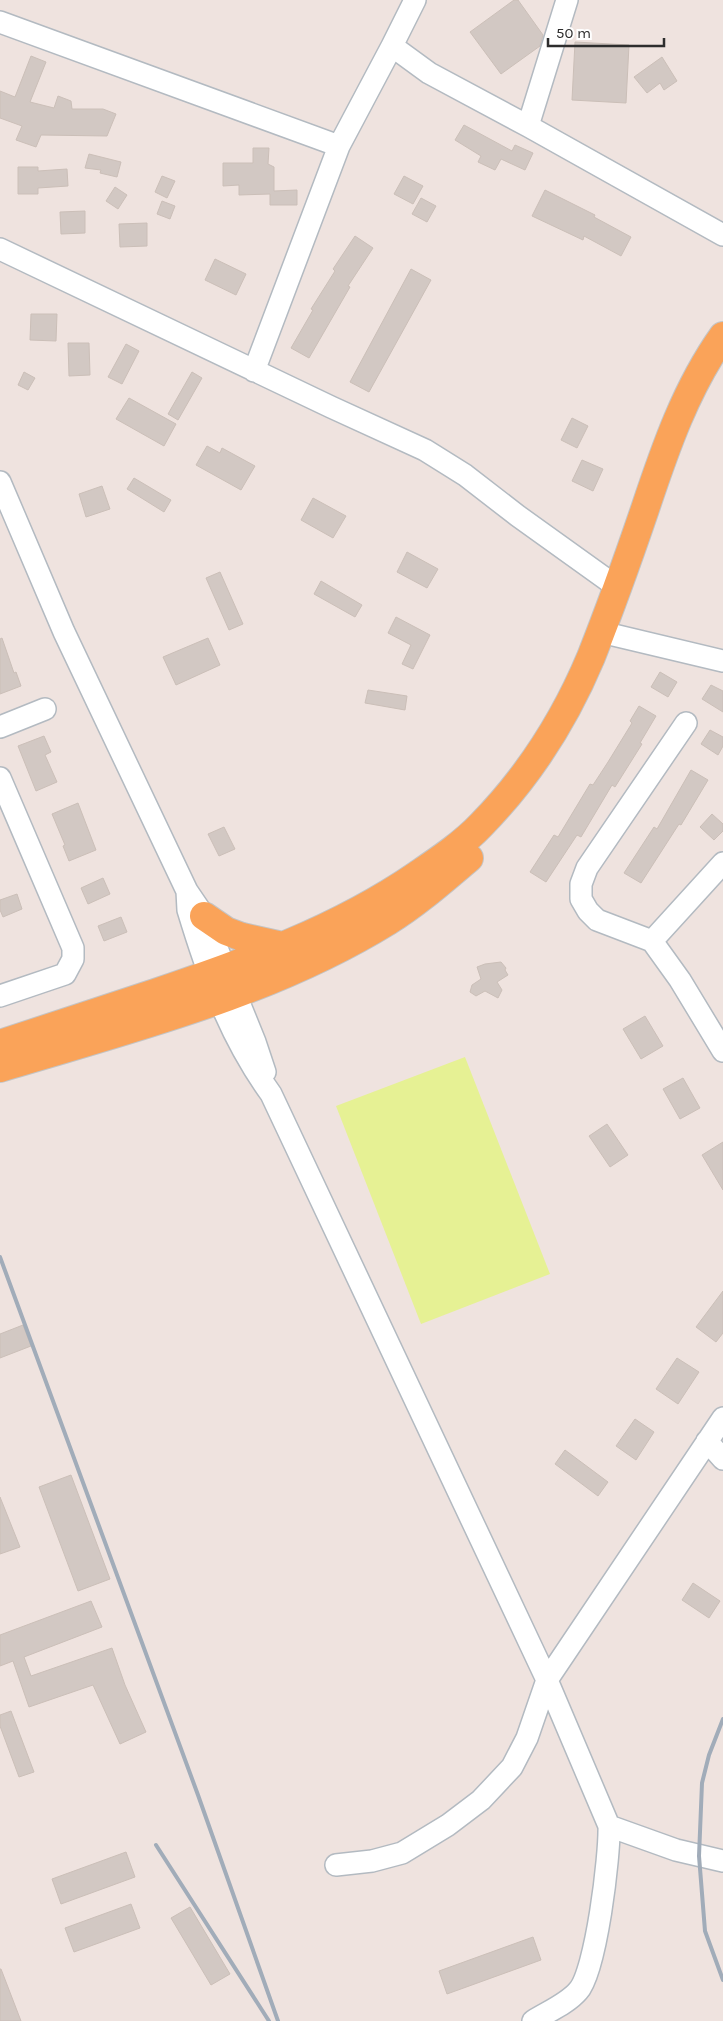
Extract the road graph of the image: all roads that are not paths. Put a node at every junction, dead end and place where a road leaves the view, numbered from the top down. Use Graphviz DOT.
graph roads {
  1 [pos="415,0"];
  2 [pos="566,0"];
  3 [pos="0,22"];
  4 [pos="392,46"];
  5 [pos="528,126"];
  6 [pos="339,146"];
  7 [pos="723,235"];
  8 [pos="0,249"];
  9 [pos="723,336"];
  10 [pos="723,370"];
  11 [pos="254,371"];
  12 [pos="0,482"];
  13 [pos="617,587"];
  14 [pos="610,635"];
  15 [pos="723,661"];
  16 [pos="45,709"];
  17 [pos="686,723"];
  18 [pos="0,727"];
  19 [pos="0,778"];
  20 [pos="723,863"];
  21 [pos="187,891"];
  22 [pos="204,916"];
  23 [pos="652,941"];
  24 [pos="282,946"];
  25 [pos="217,972"];
  26 [pos="0,996"];
  27 [pos="227,997"];
  28 [pos="719,1038"];
  29 [pos="0,1044"];
  30 [pos="0,1068"];
  31 [pos="723,1418"];
  32 [pos="707,1441"];
  33 [pos="723,1459"];
  34 [pos="547,1680"];
  35 [pos="609,1826"];
  36 [pos="723,1861"];
  37 [pos="336,1866"];
  38 [pos="533,2021"];
  1 -- 4 [label="street"];
  2 -- 5 [label="street"];
  3 -- 6 [label="street"];
  4 -- 5 [label="street"];
  4 -- 6 [label="street"];
  5 -- 7 [label="street"];
  6 -- 11 [label="street"];
  8 -- 11 [label="street"];
  9 -- 13 [label="main road"];
  10 -- 14 [label="main road"];
  11 -- 13 [label="street"];
  12 -- 21 [label="street"];
  13 -- 14 [label="main road"];
  14 -- 15 [label="street"];
  14 -- 24 [label="main road"];
  14 -- 27 [label="main road"];
  16 -- 18 [label="street"];
  17 -- 23 [label="street"];
  19 -- 26 [label="street"];
  20 -- 23 [label="street"];
  21 -- 22 [label="street"];
  21 -- 25 [label="street"];
  22 -- 24 [label="main road"];
  22 -- 25 [label="street"];
  23 -- 28 [label="street"];
  24 -- 25 [label="main road"];
  25 -- 27 [label="street"];
  25 -- 29 [label="main road"];
  27 -- 30 [label="main road"];
  27 -- 34 [label="street"];
  31 -- 32 [label="street"];
  32 -- 33 [label="street"];
  32 -- 34 [label="street"];
  34 -- 35 [label="street"];
  34 -- 37 [label="street"];
  35 -- 36 [label="street"];
  35 -- 38 [label="street"];
}
